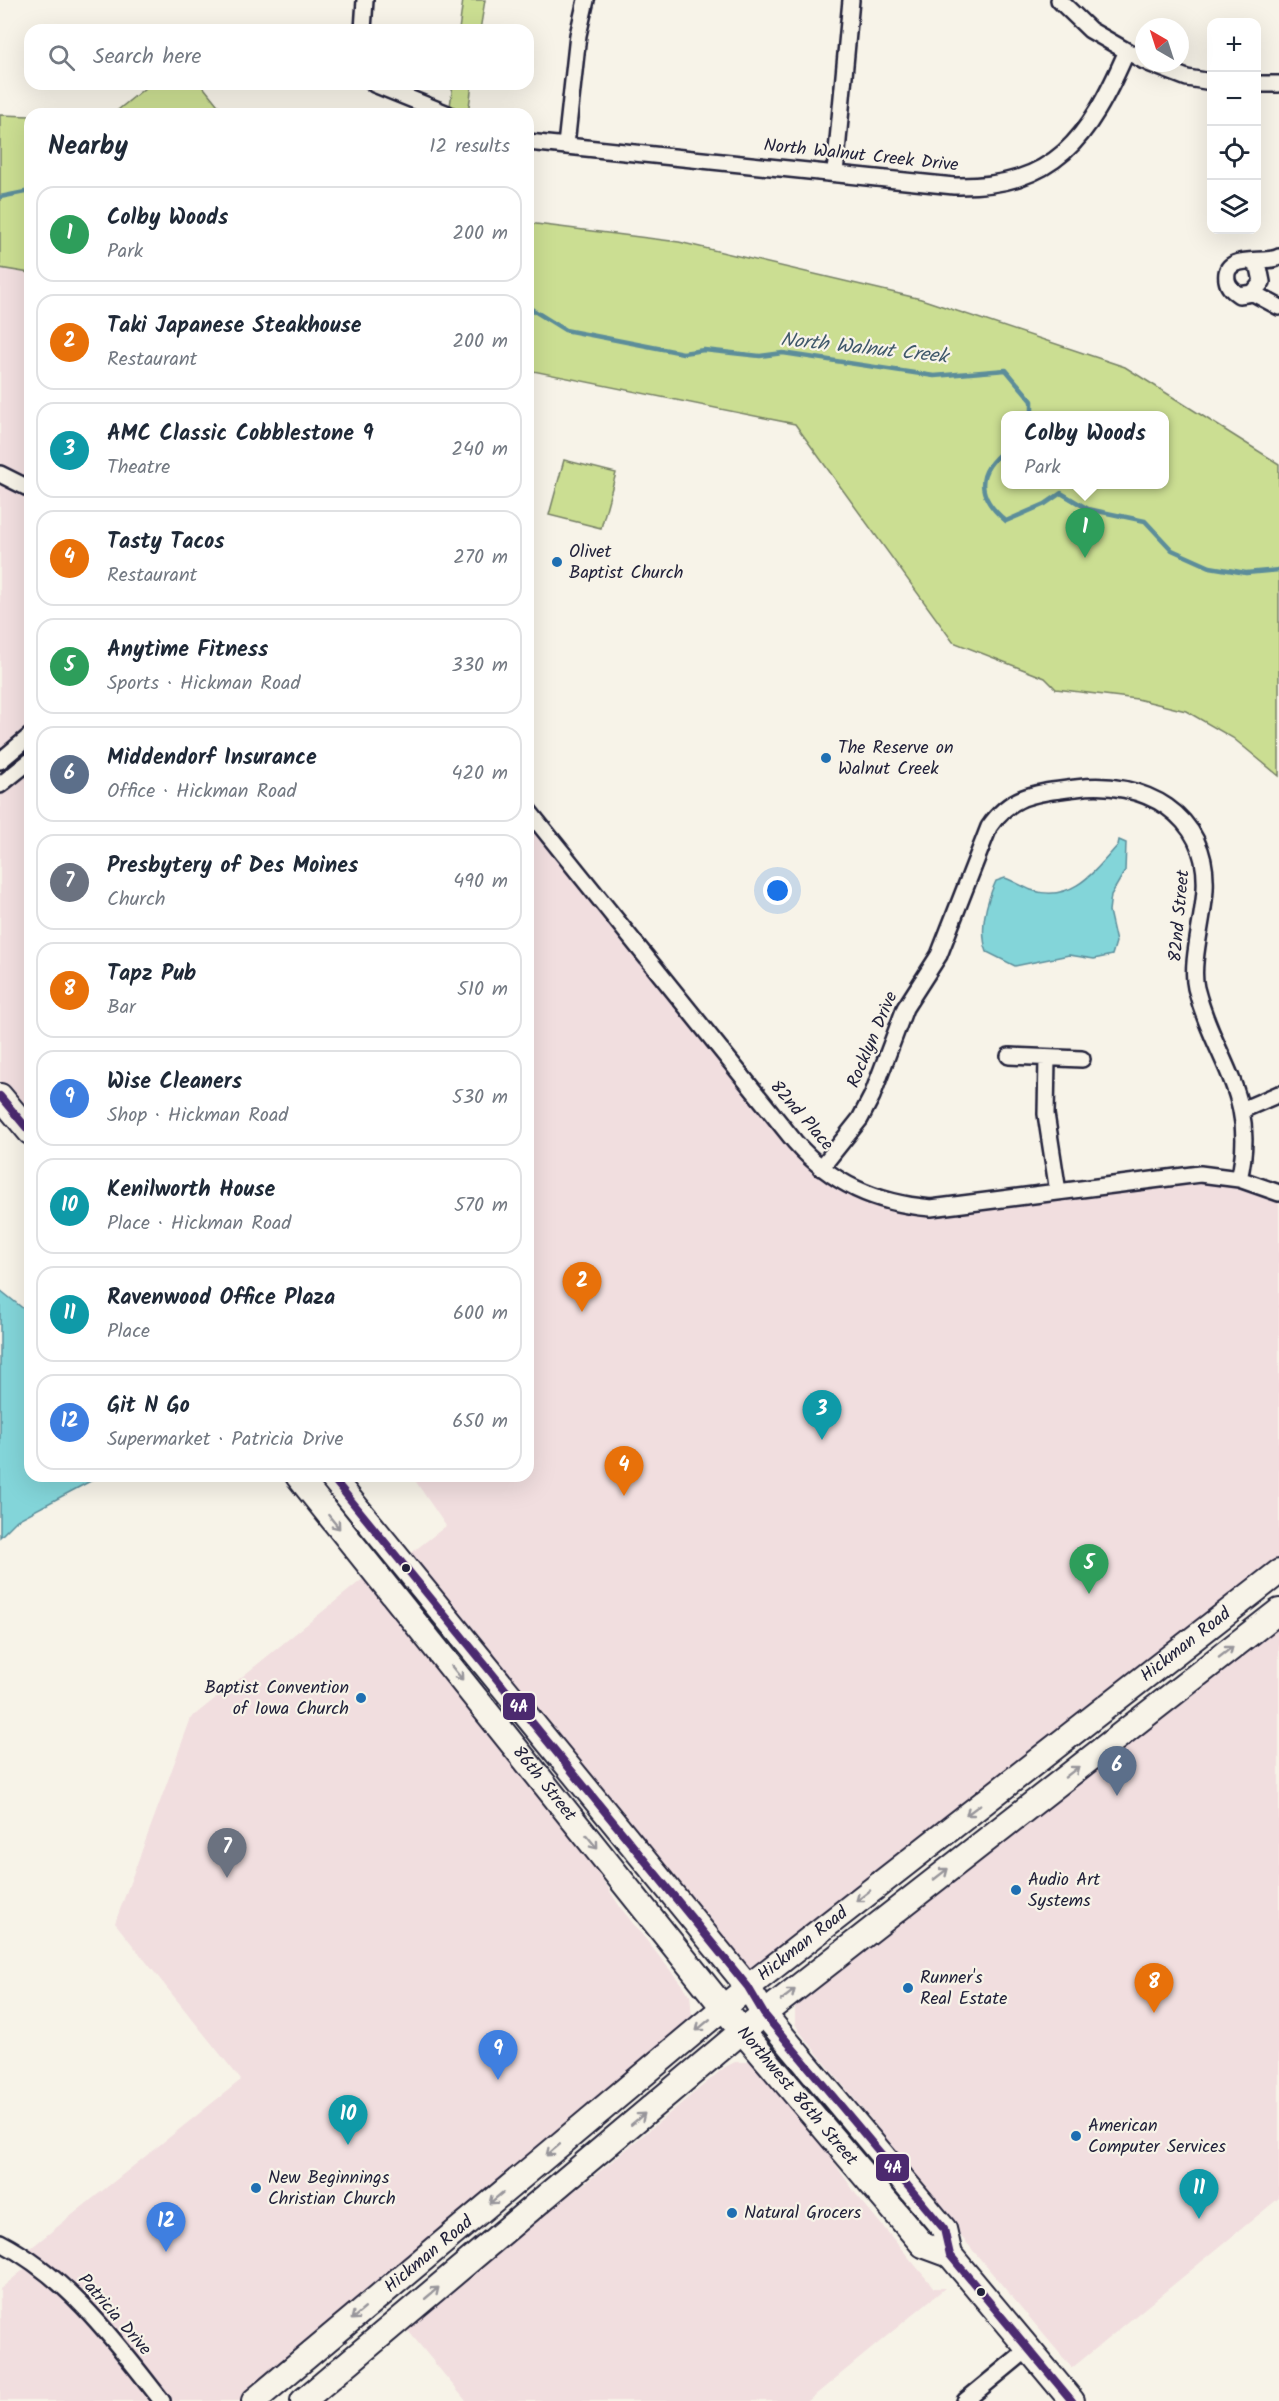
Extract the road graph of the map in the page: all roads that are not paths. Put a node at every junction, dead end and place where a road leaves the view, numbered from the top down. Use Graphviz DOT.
graph roads {
  1 [pos="366,0"];
  2 [pos="586,0"];
  3 [pos="851,0"];
  4 [pos="1059,0"];
  5 [pos="364,24"];
  6 [pos="1126,53"];
  7 [pos="1135,57"];
  8 [pos="1172,72"];
  9 [pos="1207,81"];
  10 [pos="1261,84"];
  11 [pos="1279,84"];
  12 [pos="389,90"];
  13 [pos="433,108"];
  14 [pos="534,143"];
  15 [pos="566,146"];
  16 [pos="835,173"];
  17 [pos="1279,257"];
  18 [pos="1250,261"];
  19 [pos="1253,293"];
  20 [pos="1279,307"];
  21 [pos="0,474"];
  22 [pos="24,486"];
  23 [pos="24,741"];
  24 [pos="0,761"];
  25 [pos="24,766"];
  26 [pos="0,785"];
  27 [pos="534,817"];
  28 [pos="952,922"];
  29 [pos="1009,1056"];
  30 [pos="1047,1058"];
  31 [pos="1082,1059"];
  32 [pos="1279,1094"];
  33 [pos="0,1096"];
  34 [pos="1242,1110"];
  35 [pos="24,1124"];
  36 [pos="821,1168"];
  37 [pos="1239,1179"];
  38 [pos="1058,1192"];
  39 [pos="1279,1193"];
  40 [pos="303,1482"];
  41 [pos="337,1482"];
  42 [pos="1279,1572"];
  43 [pos="1279,1611"];
  44 [pos="748,1987"];
  45 [pos="725,2007"];
  46 [pos="764,2014"];
  47 [pos="742,2031"];
  48 [pos="0,2242"];
  49 [pos="950,2255"];
  50 [pos="1028,2349"];
  51 [pos="162,2401"];
  52 [pos="254,2401"];
  53 [pos="303,2401"];
  54 [pos="965,2401"];
  55 [pos="1072,2401"];
  1 -- 5 [label="street"];
  2 -- 15 [label="street"];
  3 -- 16 [label="street"];
  4 -- 6 [label="street"];
  6 -- 7 [label="street"];
  6 -- 16 [label="street, North Walnut Creek Drive"];
  8 -- 9 [label="street"];
  10 -- 11 [label="street"];
  12 -- 13 [label="street"];
  14 -- 15 [label="street, North Walnut Creek Drive"];
  15 -- 16 [label="street, North Walnut Creek Drive"];
  17 -- 18 [label="street"];
  18 -- 19 [label="street"];
  18 -- 19 [label="street"];
  19 -- 20 [label="street"];
  21 -- 22 [label="street"];
  23 -- 24 [label="street"];
  25 -- 26 [label="street"];
  27 -- 36 [label="street, 82nd Place"];
  28 -- 34 [label="street, 82nd Street"];
  28 -- 36 [label="street, Rocklyn Drive"];
  29 -- 30 [label="street"];
  30 -- 31 [label="street"];
  30 -- 38 [label="street"];
  32 -- 34 [label="street"];
  33 -- 35 [label="main road"];
  34 -- 37 [label="street, 82nd Street"];
  36 -- 38 [label="street, 82nd Place"];
  37 -- 38 [label="street, 82nd Place"];
  37 -- 39 [label="street"];
  40 -- 45 [label="main road, 86th Street, one-way"];
  41 -- 44 [label="main road, 86th Street"];
  42 -- 44 [label="main road, Hickman Road, one-way"];
  46 -- 43 [label="main road, Hickman Road, one-way"];
  44 -- 45 [label="main road, Hickman Road"];
  44 -- 46 [label="main road, Northwest 86th Street"];
  45 -- 47 [label="main road, Northwest 86th Street"];
  45 -- 52 [label="main road, Hickman Road, one-way"];
  46 -- 47 [label="main road, Hickman Road"];
  46 -- 49 [label="main road, Northwest 86th Street"];
  47 -- 49 [label="main road, Northwest 86th Street"];
  53 -- 47 [label="main road, Hickman Road, one-way"];
  48 -- 51 [label="street, Patricia Drive"];
  49 -- 50 [label="main road, Northwest 86th Street"];
  50 -- 54 [label="street"];
  50 -- 55 [label="main road, Northwest 86th Street"];
}
